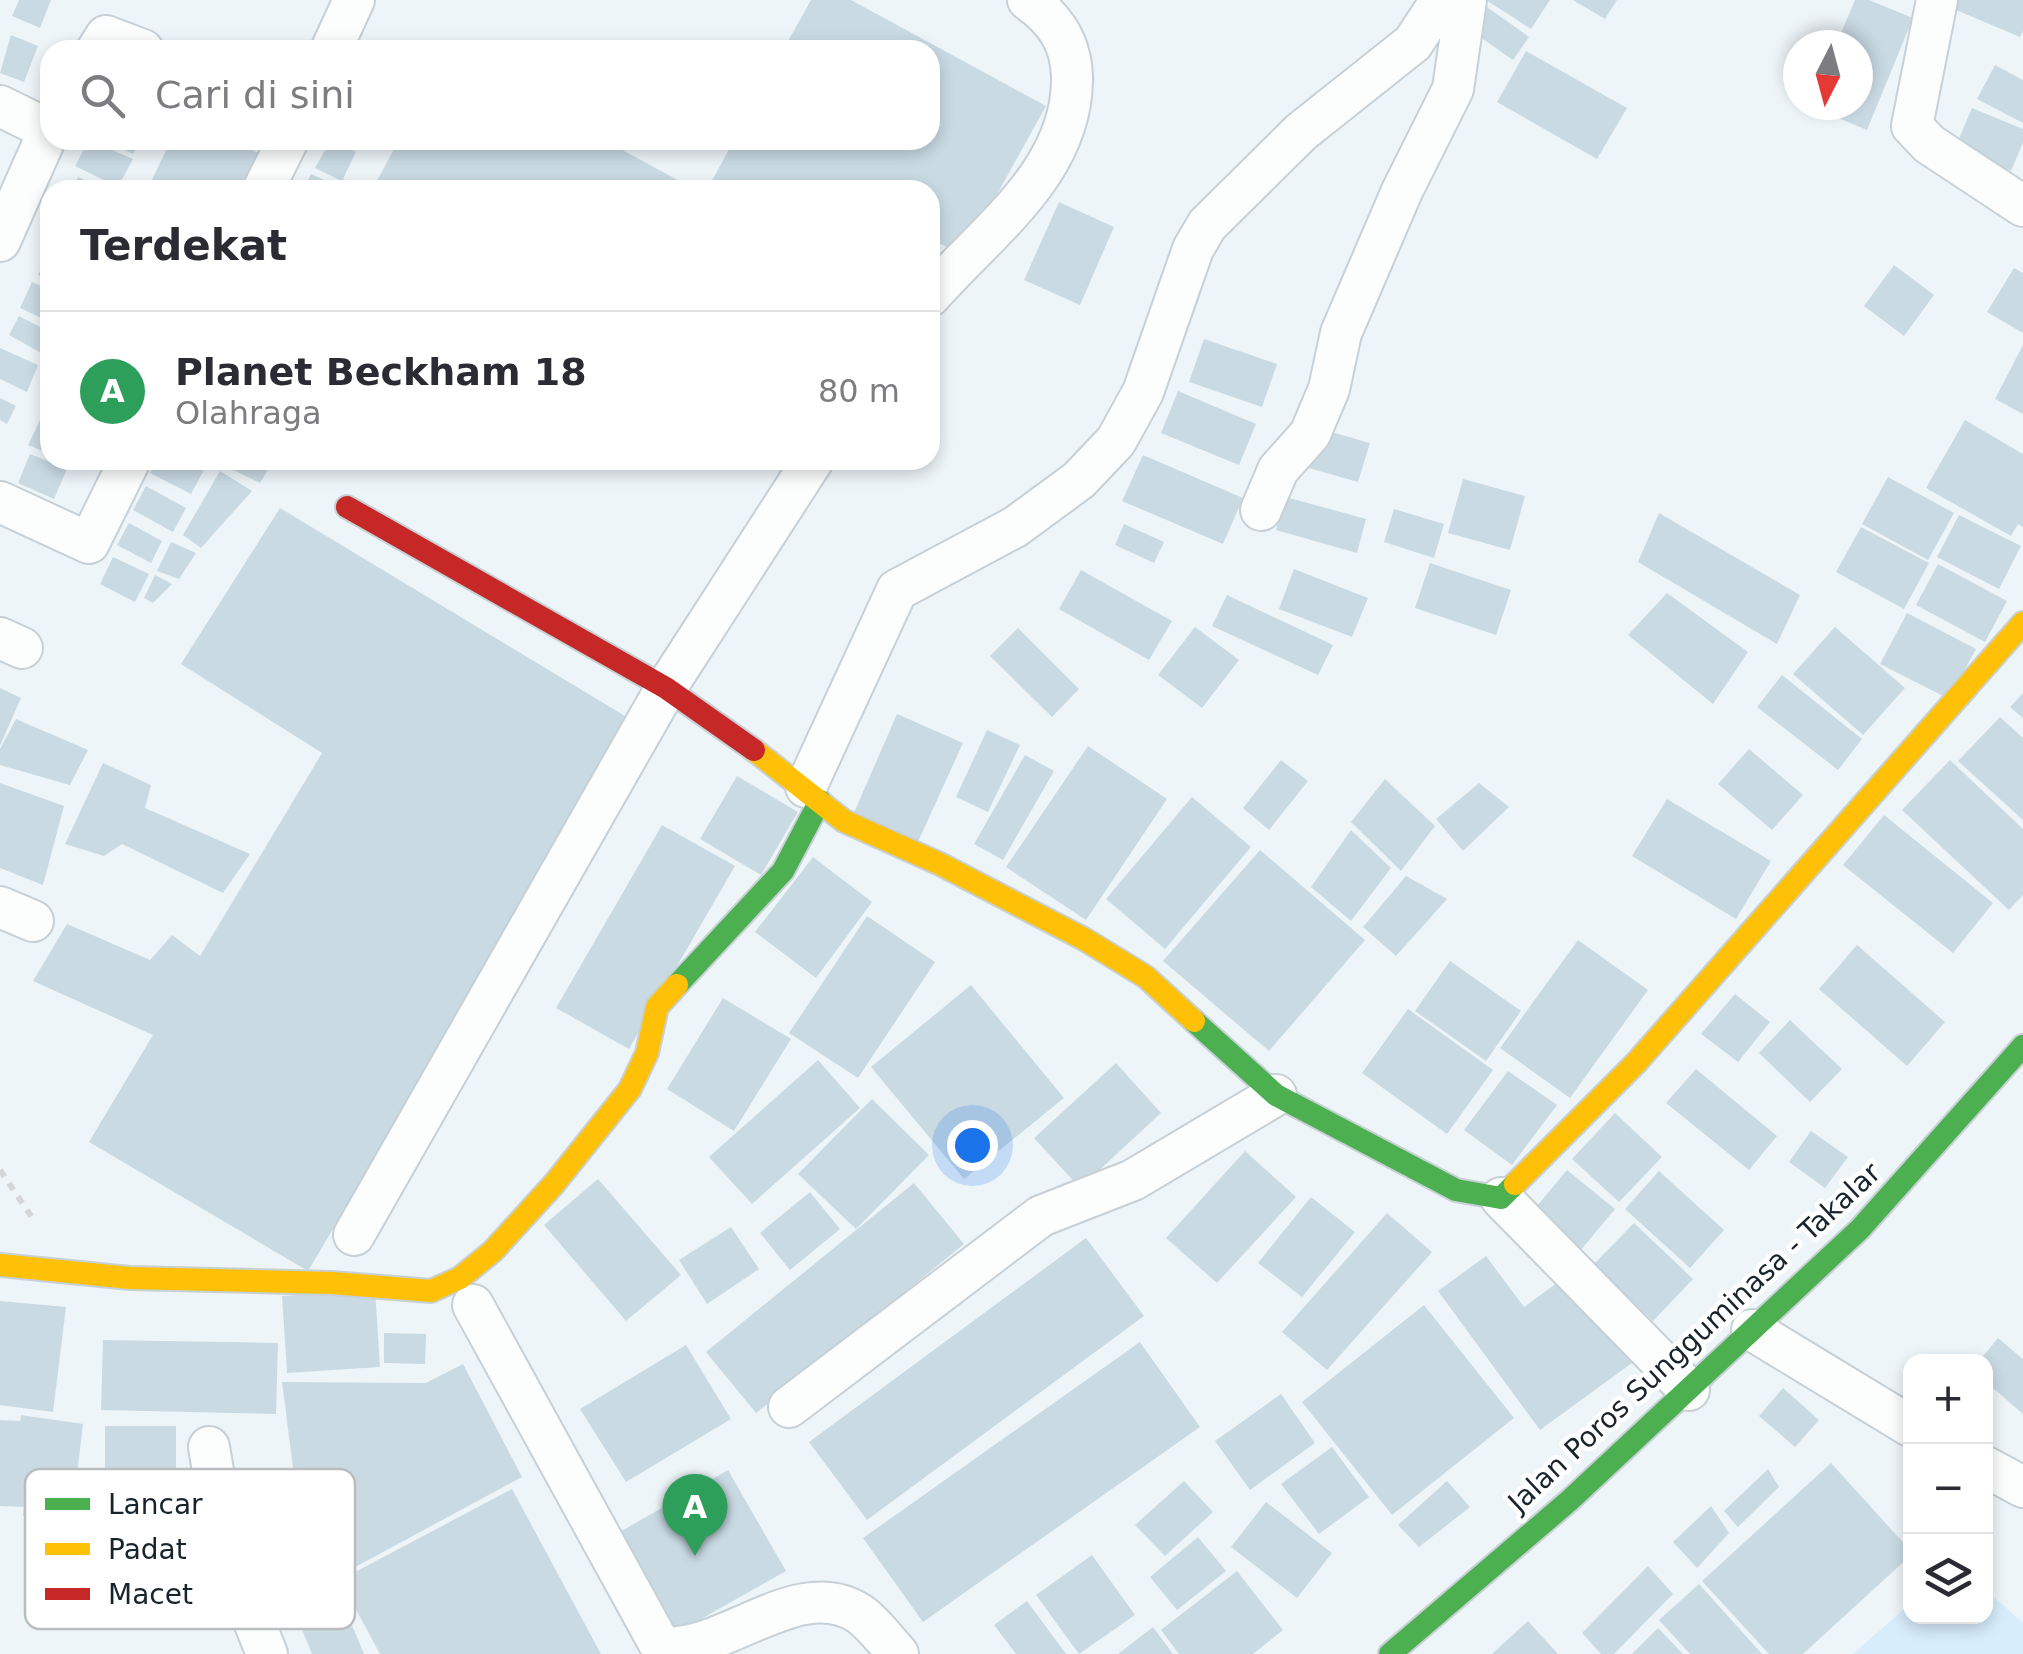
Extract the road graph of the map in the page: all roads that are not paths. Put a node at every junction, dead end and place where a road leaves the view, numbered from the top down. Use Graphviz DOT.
graph roads {
  1 [pos="354,0"];
  2 [pos="1028,0"];
  3 [pos="1442,0"];
  4 [pos="1466,0"];
  5 [pos="1937,0"];
  6 [pos="336,40"];
  7 [pos="0,106"];
  8 [pos="40,124"];
  9 [pos="41,150"];
  10 [pos="283,150"];
  11 [pos="268,180"];
  12 [pos="2023,206"];
  13 [pos="0,241"];
  14 [pos="940,285"];
  15 [pos="125,470"];
  16 [pos="807,470"];
  17 [pos="0,502"];
  18 [pos="347,507"];
  19 [pos="1261,510"];
  20 [pos="2023,624"];
  21 [pos="666,688"];
  22 [pos="813,794"];
  23 [pos="2023,1046"];
  24 [pos="1276,1096"];
  25 [pos="1501,1198"];
  26 [pos="354,1236"];
  27 [pos="0,1265"];
  28 [pos="473,1305"];
  29 [pos="1752,1330"];
  30 [pos="1689,1390"];
  31 [pos="789,1407"];
  32 [pos="1903,1422"];
  33 [pos="209,1447"];
  34 [pos="213,1469"];
  35 [pos="1993,1470"];
  36 [pos="2023,1487"];
  37 [pos="257,1629"];
  38 [pos="267,1654"];
  39 [pos="898,1654"];
  40 [pos="1390,1654"];
  1 -- 6 [label="street"];
  2 -- 14 [label="street"];
  3 -- 22 [label="street"];
  4 -- 19 [label="street"];
  5 -- 12 [label="street"];
  7 -- 8 [label="street"];
  9 -- 13 [label="street"];
  10 -- 11 [label="street"];
  15 -- 17 [label="street"];
  16 -- 21 [label="street"];
  18 -- 21 [label="main road"];
  20 -- 25 [label="main road"];
  21 -- 22 [label="main road"];
  21 -- 26 [label="street"];
  22 -- 24 [label="main road"];
  22 -- 27 [label="main road"];
  23 -- 29 [label="main road, Jalan Poros Sungguminasa - Takalar"];
  24 -- 25 [label="main road"];
  24 -- 31 [label="street"];
  25 -- 30 [label="street"];
  28 -- 39 [label="street"];
  29 -- 30 [label="main road, Jalan Poros Sungguminasa - Takalar"];
  29 -- 32 [label="street"];
  30 -- 40 [label="main road, Jalan Poros Sungguminasa - Takalar"];
  33 -- 34 [label="street"];
  35 -- 36 [label="street"];
  37 -- 38 [label="street"];
}
